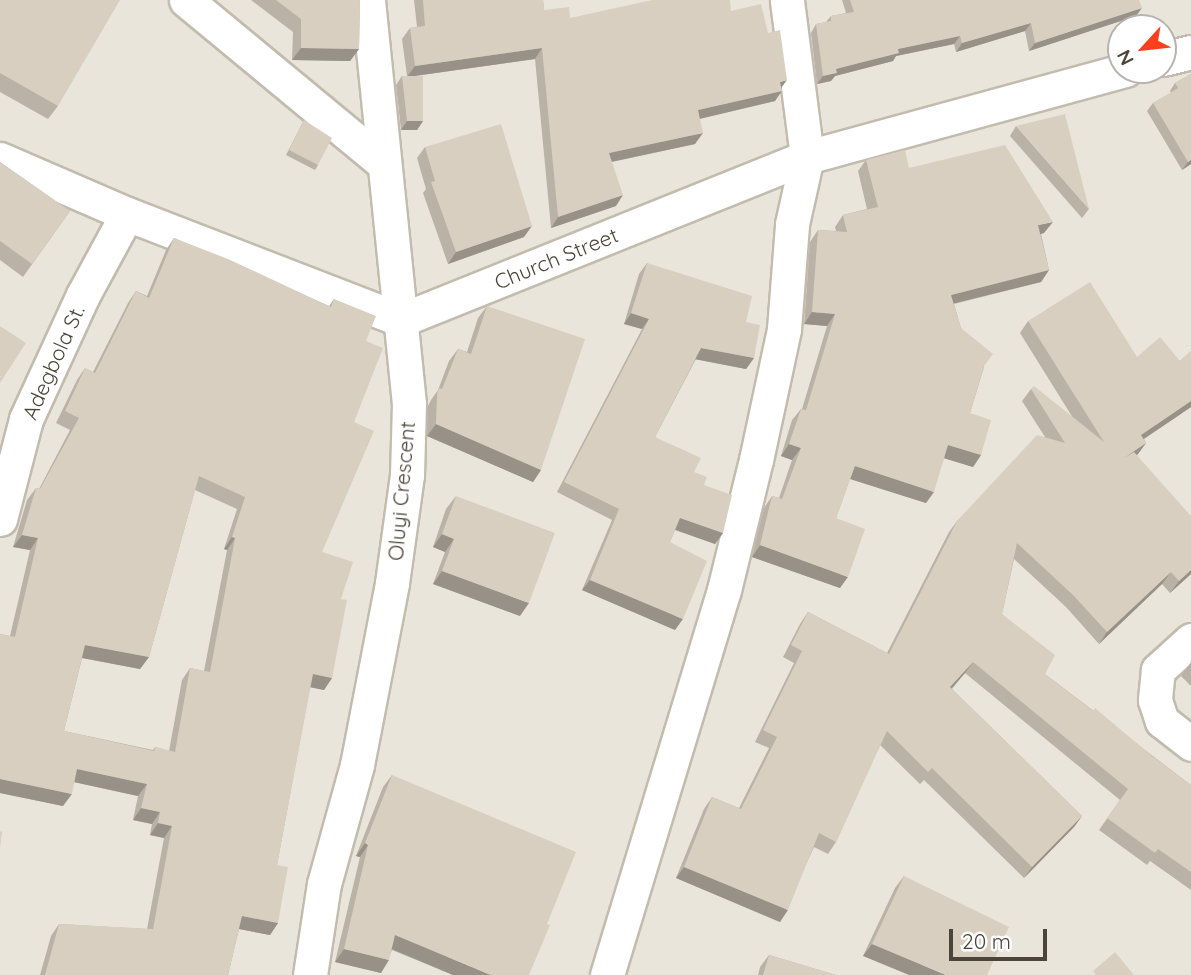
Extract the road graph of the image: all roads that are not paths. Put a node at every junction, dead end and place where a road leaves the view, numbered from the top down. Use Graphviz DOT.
graph roads {
  1 [pos="186,0"];
  2 [pos="368,0"];
  3 [pos="787,0"];
  4 [pos="1107,75"];
  5 [pos="807,157"];
  6 [pos="0,159"];
  7 [pos="384,164"];
  8 [pos="127,214"];
  9 [pos="401,320"];
  10 [pos="0,519"];
  11 [pos="1191,640"];
  12 [pos="1191,744"];
  13 [pos="310,975"];
  14 [pos="607,975"];
  1 -- 7 [label="street"];
  2 -- 7 [label="street, Oluyi Crescent"];
  3 -- 5 [label="street"];
  4 -- 5 [label="street, Church Street"];
  5 -- 9 [label="street, Church Street"];
  5 -- 14 [label="street"];
  6 -- 8 [label="street"];
  7 -- 9 [label="street, Oluyi Crescent"];
  8 -- 9 [label="street"];
  8 -- 10 [label="street, Adegbola St."];
  9 -- 13 [label="street, Oluyi Crescent"];
  11 -- 12 [label="street"];
}
